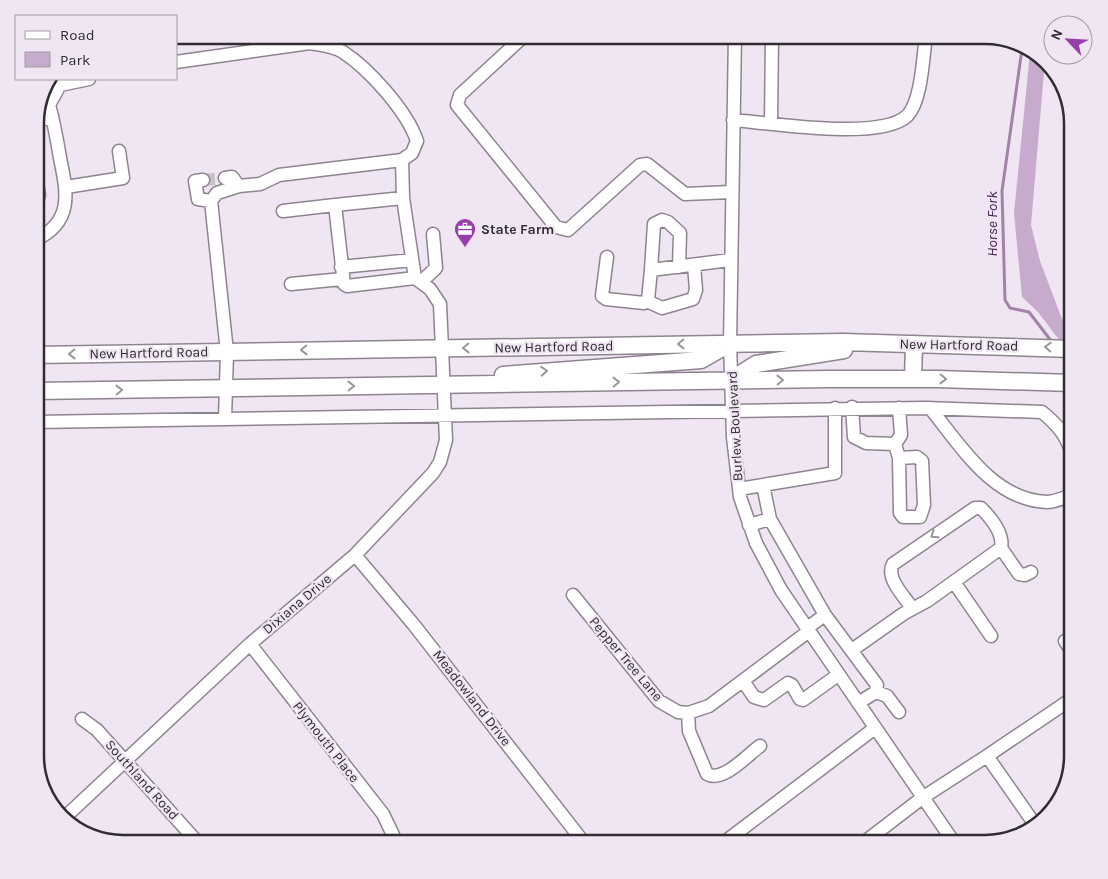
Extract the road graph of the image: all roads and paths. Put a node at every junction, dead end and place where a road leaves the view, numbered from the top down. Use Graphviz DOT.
graph roads {
  1 [pos="303,44"];
  2 [pos="317,44"];
  3 [pos="515,44"];
  4 [pos="735,44"];
  5 [pos="772,44"];
  6 [pos="925,44"];
  7 [pos="178,62"];
  8 [pos="84,80"];
  9 [pos="47,107"];
  10 [pos="733,120"];
  11 [pos="771,123"];
  12 [pos="119,151"];
  13 [pos="402,160"];
  14 [pos="225,178"];
  15 [pos="204,180"];
  16 [pos="239,186"];
  17 [pos="66,187"];
  18 [pos="731,192"];
  19 [pos="403,198"];
  20 [pos="210,201"];
  21 [pos="335,205"];
  22 [pos="283,211"];
  23 [pos="433,234"];
  24 [pos="44,236"];
  25 [pos="607,258"];
  26 [pos="412,260"];
  27 [pos="730,260"];
  28 [pos="694,265"];
  29 [pos="678,267"];
  30 [pos="651,270"];
  31 [pos="341,273"];
  32 [pos="418,280"];
  33 [pos="290,284"];
  34 [pos="647,301"];
  35 [pos="730,344"];
  36 [pos="886,344"];
  37 [pos="914,344"];
  38 [pos="443,348"];
  39 [pos="1064,348"];
  40 [pos="227,352"];
  41 [pos="44,355"];
  42 [pos="913,379"];
  43 [pos="731,380"];
  44 [pos="1064,383"];
  45 [pos="444,385"];
  46 [pos="225,388"];
  47 [pos="44,391"];
  48 [pos="852,407"];
  49 [pos="835,408"];
  50 [pos="899,408"];
  51 [pos="927,408"];
  52 [pos="732,410"];
  53 [pos="446,415"];
  54 [pos="225,419"];
  55 [pos="44,422"];
  56 [pos="1064,435"];
  57 [pos="895,444"];
  58 [pos="899,458"];
  59 [pos="763,485"];
  60 [pos="739,489"];
  61 [pos="1064,498"];
  62 [pos="770,520"];
  63 [pos="749,525"];
  64 [pos="1001,548"];
  65 [pos="355,555"];
  66 [pos="1031,572"];
  67 [pos="954,582"];
  68 [pos="573,596"];
  69 [pos="912,608"];
  70 [pos="825,615"];
  71 [pos="808,630"];
  72 [pos="991,636"];
  73 [pos="250,644"];
  74 [pos="852,650"];
  75 [pos="838,675"];
  76 [pos="743,681"];
  77 [pos="876,692"];
  78 [pos="858,704"];
  79 [pos="1064,704"];
  80 [pos="899,712"];
  81 [pos="688,713"];
  82 [pos="82,719"];
  83 [pos="875,728"];
  84 [pos="760,746"];
  85 [pos="987,756"];
  86 [pos="124,761"];
  87 [pos="922,798"];
  88 [pos="69,814"];
  89 [pos="1032,820"];
  90 [pos="191,835"];
  91 [pos="392,835"];
  92 [pos="578,835"];
  93 [pos="734,835"];
  94 [pos="874,835"];
  95 [pos="949,835"];
  1 -- 7 [label="street"];
  2 -- 13 [label="street"];
  3 -- 18 [label="street"];
  4 -- 10 [label="street, Burlew Boulevard"];
  5 -- 11 [label="street"];
  6 -- 11 [label="street"];
  8 -- 9 [label="street"];
  9 -- 17 [label="street"];
  10 -- 11 [label="street"];
  10 -- 18 [label="street, Burlew Boulevard"];
  12 -- 17 [label="street"];
  13 -- 16 [label="street"];
  13 -- 19 [label="street"];
  14 -- 16 [label="street"];
  15 -- 20 [label="street"];
  16 -- 20 [label="street"];
  17 -- 24 [label="street"];
  18 -- 27 [label="street, Burlew Boulevard"];
  19 -- 21 [label="street"];
  19 -- 26 [label="street"];
  20 -- 40 [label="street"];
  21 -- 22 [label="street"];
  21 -- 31 [label="street"];
  23 -- 32 [label="street"];
  25 -- 34 [label="street"];
  26 -- 31 [label="street"];
  26 -- 32 [label="street"];
  27 -- 28 [label="street"];
  27 -- 35 [label="street, Burlew Boulevard"];
  28 -- 29 [label="street"];
  28 -- 34 [label="street"];
  29 -- 30 [label="street"];
  29 -- 30 [label="street"];
  30 -- 34 [label="street"];
  31 -- 32 [label="street"];
  31 -- 33 [label="street"];
  32 -- 38 [label="street, Dixiana Drive"];
  35 -- 36 [label="main road, New Hartford Road"];
  35 -- 38 [label="main road, New Hartford Road, one-way"];
  35 -- 43 [label="street, Burlew Boulevard"];
  45 -- 35 [label="main road, one-way"];
  36 -- 37 [label="main road, New Hartford Road"];
  36 -- 43 [label="main road"];
  39 -- 37 [label="main road, New Hartford Road, one-way"];
  37 -- 42 [label="main road"];
  38 -- 40 [label="main road, New Hartford Road, one-way"];
  38 -- 45 [label="street, Dixiana Drive"];
  40 -- 41 [label="main road, New Hartford Road, one-way"];
  40 -- 46 [label="street"];
  43 -- 42 [label="main road, one-way"];
  42 -- 44 [label="main road, one-way"];
  45 -- 43 [label="main road, one-way"];
  43 -- 52 [label="street, Burlew Boulevard"];
  46 -- 45 [label="main road, one-way"];
  45 -- 53 [label="street, Dixiana Drive"];
  47 -- 46 [label="main road, one-way"];
  46 -- 54 [label="street"];
  48 -- 49 [label="street"];
  48 -- 50 [label="street"];
  48 -- 57 [label="street"];
  49 -- 52 [label="street"];
  49 -- 59 [label="street"];
  50 -- 51 [label="street"];
  50 -- 57 [label="street"];
  51 -- 56 [label="street"];
  51 -- 61 [label="street"];
  52 -- 53 [label="street"];
  52 -- 60 [label="street, Burlew Boulevard"];
  53 -- 54 [label="street"];
  53 -- 65 [label="street, Dixiana Drive"];
  54 -- 55 [label="street"];
  57 -- 58 [label="street"];
  58 -- 58 [label="street"];
  59 -- 60 [label="street"];
  59 -- 62 [label="street"];
  60 -- 63 [label="street, Burlew Boulevard"];
  62 -- 63 [label="street"];
  62 -- 70 [label="street"];
  63 -- 71 [label="street, Burlew Boulevard"];
  64 -- 66 [label="street"];
  64 -- 67 [label="street"];
  64 -- 69 [label="street, one-way"];
  65 -- 73 [label="street, Dixiana Drive"];
  65 -- 92 [label="street, Meadowland Drive"];
  67 -- 69 [label="street"];
  67 -- 72 [label="street"];
  68 -- 81 [label="street, Pepper Tree Lane"];
  69 -- 74 [label="street"];
  70 -- 71 [label="street"];
  70 -- 74 [label="street"];
  71 -- 75 [label="street, Burlew Boulevard"];
  71 -- 76 [label="street"];
  73 -- 86 [label="street, Dixiana Drive"];
  73 -- 91 [label="street, Plymouth Place"];
  74 -- 77 [label="street"];
  75 -- 76 [label="street"];
  75 -- 78 [label="street, Burlew Boulevard"];
  76 -- 81 [label="street"];
  77 -- 78 [label="street"];
  77 -- 80 [label="street"];
  78 -- 83 [label="street, Burlew Boulevard"];
  79 -- 85 [label="street"];
  81 -- 84 [label="street"];
  82 -- 86 [label="street, Southland Road"];
  83 -- 87 [label="street, Burlew Boulevard"];
  83 -- 93 [label="street"];
  85 -- 87 [label="street"];
  85 -- 89 [label="street"];
  86 -- 88 [label="street, Dixiana Drive"];
  86 -- 90 [label="street, Southland Road"];
  87 -- 94 [label="street"];
  87 -- 95 [label="street, Burlew Boulevard"];
}
